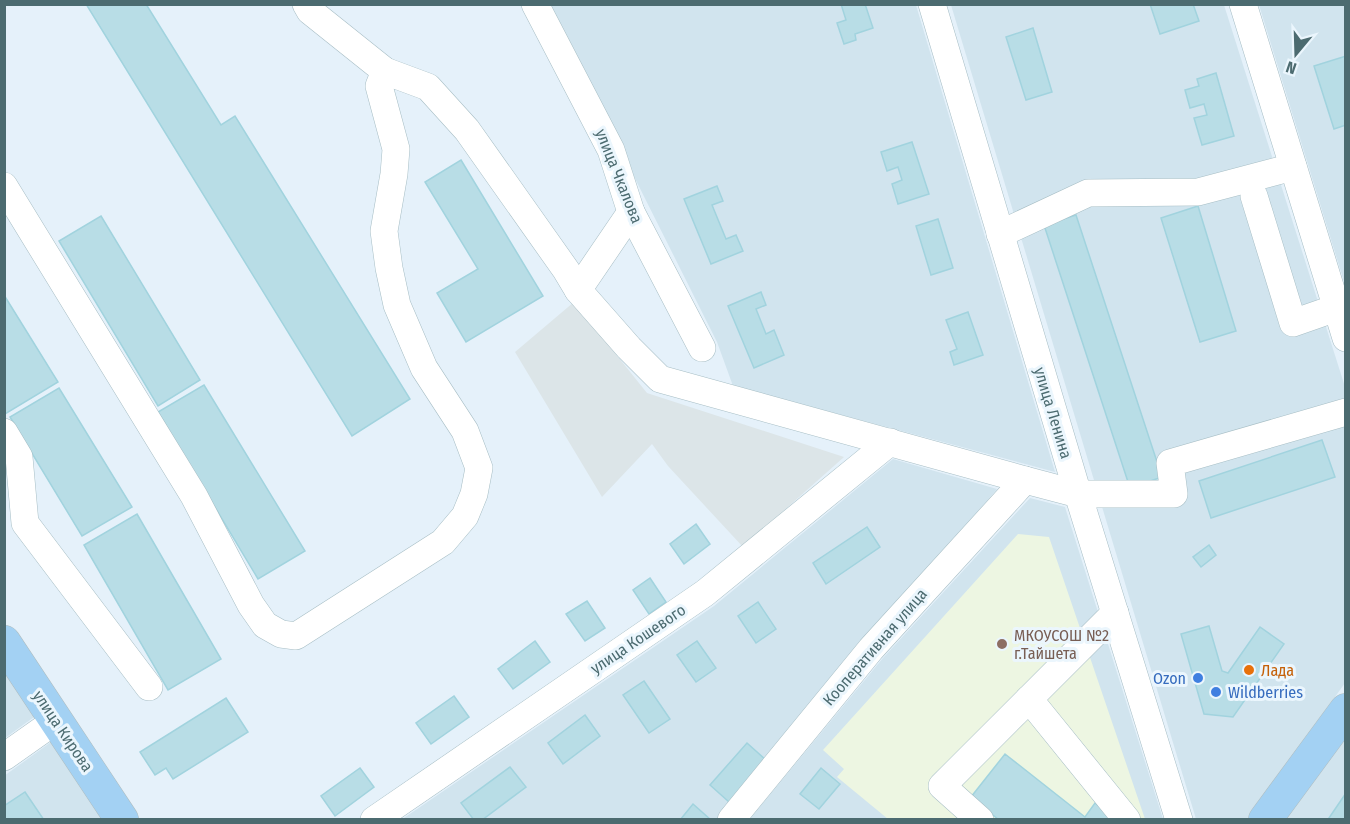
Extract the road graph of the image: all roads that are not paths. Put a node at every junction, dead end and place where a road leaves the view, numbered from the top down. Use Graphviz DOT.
graph roads {
  1 [pos="306,4"];
  2 [pos="535,4"];
  3 [pos="932,4"];
  4 [pos="1243,4"];
  5 [pos="385,71"];
  6 [pos="1293,167"];
  7 [pos="4,186"];
  8 [pos="1254,196"];
  9 [pos="630,212"];
  10 [pos="1000,234"];
  11 [pos="578,290"];
  12 [pos="1336,308"];
  13 [pos="1346,338"];
  14 [pos="702,348"];
  15 [pos="1346,412"];
  16 [pos="4,432"];
  17 [pos="890,442"];
  18 [pos="1025,480"];
  19 [pos="1078,494"];
  20 [pos="15,529"];
  21 [pos="1115,613"];
  22 [pos="4,642"];
  23 [pos="149,687"];
  24 [pos="1029,699"];
  25 [pos="1346,710"];
  26 [pos="55,721"];
  27 [pos="4,757"];
  28 [pos="122,819"];
  29 [pos="374,819"];
  30 [pos="731,819"];
  31 [pos="980,819"];
  32 [pos="1127,819"];
  33 [pos="1179,819"];
  34 [pos="1266,819"];
  1 -- 5 [label="street"];
  2 -- 9 [label="street, улица Чкалова"];
  3 -- 10 [label="street, улица Ленина"];
  4 -- 6 [label="street"];
  5 -- 7 [label="street"];
  5 -- 11 [label="street"];
  6 -- 10 [label="street"];
  6 -- 12 [label="street"];
  8 -- 12 [label="street"];
  9 -- 11 [label="street"];
  9 -- 14 [label="street, улица Чкалова"];
  10 -- 19 [label="street, улица Ленина"];
  11 -- 17 [label="street"];
  12 -- 13 [label="street"];
  15 -- 19 [label="street"];
  16 -- 20 [label="street"];
  17 -- 18 [label="street"];
  17 -- 29 [label="street, улица Кошевого"];
  18 -- 19 [label="street"];
  18 -- 30 [label="street, Кооперативная улица"];
  19 -- 21 [label="street, улица Ленина"];
  20 -- 23 [label="street"];
  21 -- 24 [label="street"];
  21 -- 33 [label="street, улица Ленина"];
  22 -- 26 [label="main road, улица Кирова"];
  24 -- 31 [label="street"];
  24 -- 32 [label="street"];
  25 -- 34 [label="main road"];
  26 -- 27 [label="street"];
  26 -- 28 [label="main road, улица Кирова"];
}
